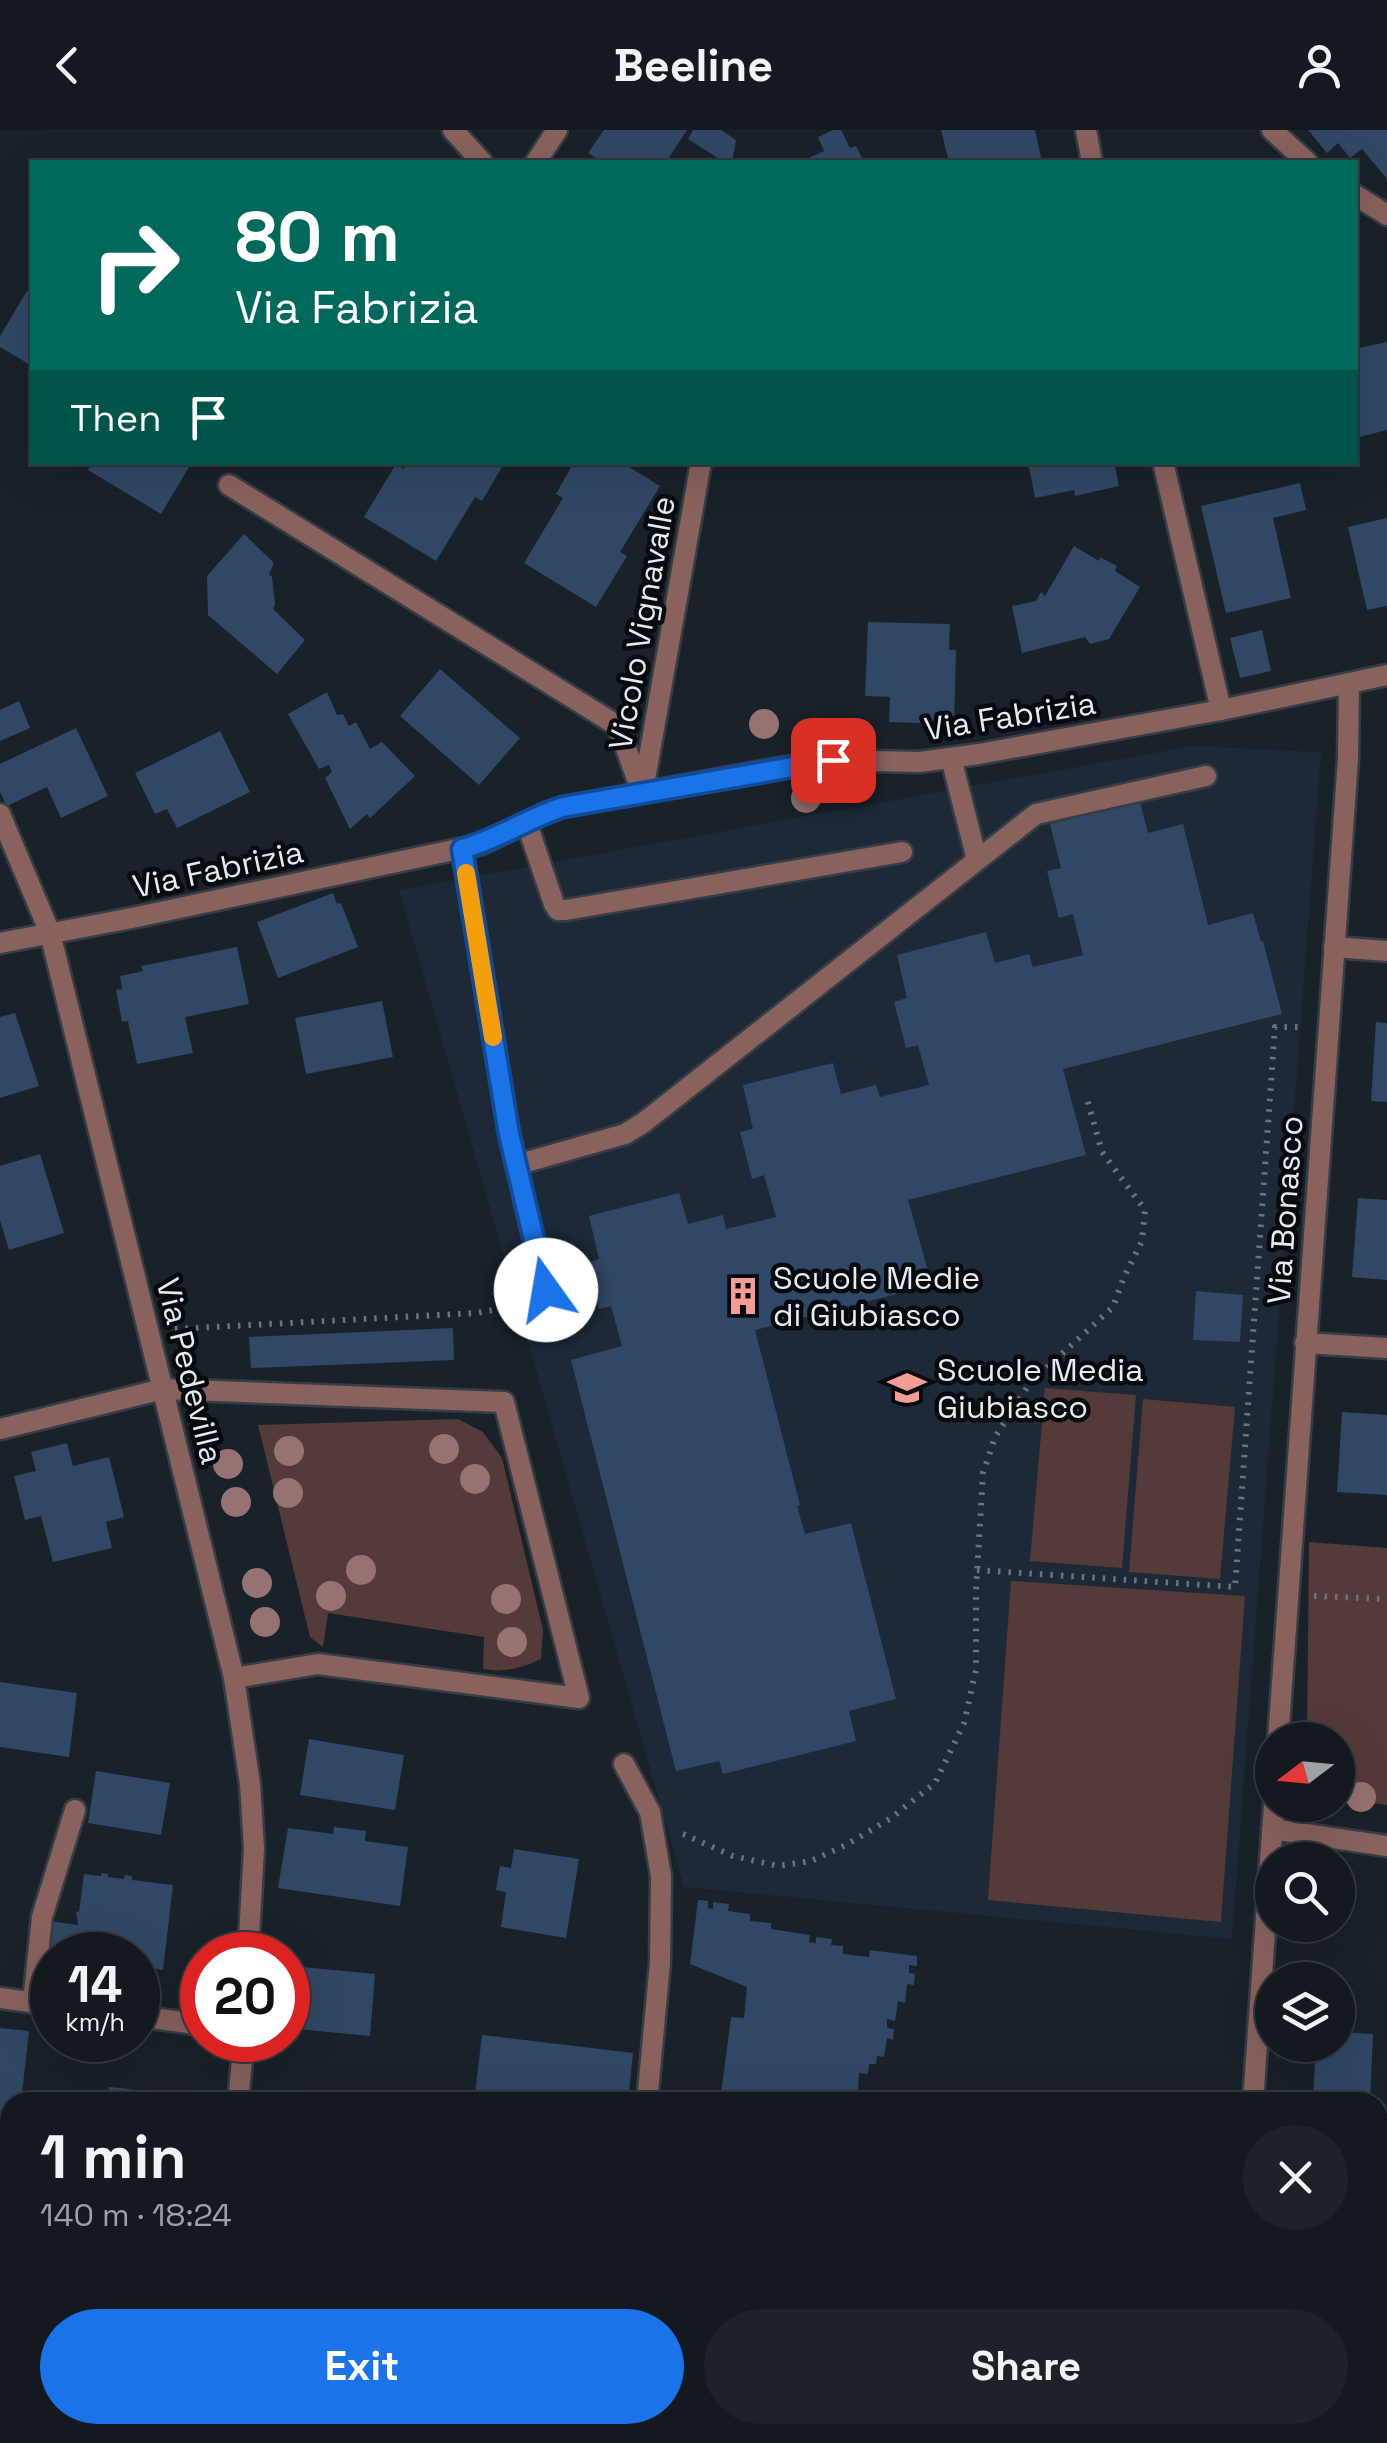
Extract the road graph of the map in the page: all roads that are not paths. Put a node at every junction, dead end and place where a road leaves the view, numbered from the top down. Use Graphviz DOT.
graph roads {
  1 [pos="453,130"];
  2 [pos="557,130"];
  3 [pos="1086,130"];
  4 [pos="1272,130"];
  5 [pos="480,160"];
  6 [pos="537,160"];
  7 [pos="1092,160"];
  8 [pos="1305,160"];
  9 [pos="1358,197"];
  10 [pos="1387,215"];
  11 [pos="700,465"];
  12 [pos="1163,465"];
  13 [pos="229,485"];
  14 [pos="1387,675"];
  15 [pos="1349,684"];
  16 [pos="1220,710"];
  17 [pos="951,758"];
  18 [pos="1206,776"];
  19 [pos="642,793"];
  20 [pos="0,814"];
  21 [pos="528,824"];
  22 [pos="462,849"];
  23 [pos="902,852"];
  24 [pos="978,860"];
  25 [pos="50,934"];
  26 [pos="0,943"];
  27 [pos="1334,948"];
  28 [pos="1387,951"];
  29 [pos="516,1165"];
  30 [pos="546,1290"];
  31 [pos="1305,1343"];
  32 [pos="1387,1348"];
  33 [pos="163,1389"];
  34 [pos="0,1429"];
  35 [pos="234,1678"];
  36 [pos="1279,1722"];
  37 [pos="624,1764"];
  38 [pos="75,1810"];
  39 [pos="1273,1822"];
  40 [pos="1272,1828"];
  41 [pos="1387,1846"];
  42 [pos="42,1932"];
  43 [pos="249,1932"];
  44 [pos="0,1998"];
  45 [pos="30,2002"];
  46 [pos="242,2062"];
  47 [pos="239,2092"];
  48 [pos="648,2092"];
  49 [pos="1254,2092"];
  1 -- 5 [label="street"];
  2 -- 6 [label="street"];
  3 -- 7 [label="street"];
  4 -- 8 [label="street"];
  9 -- 10 [label="street"];
  11 -- 19 [label="street, Vicolo Vignavalle"];
  12 -- 16 [label="street"];
  13 -- 19 [label="street"];
  14 -- 15 [label="street, Via Fabrizia"];
  15 -- 16 [label="street, Via Fabrizia"];
  15 -- 27 [label="street, Via Bonasco"];
  16 -- 17 [label="street, Via Fabrizia"];
  17 -- 19 [label="street, Via Fabrizia"];
  17 -- 24 [label="street"];
  18 -- 24 [label="street"];
  19 -- 21 [label="street, Via Fabrizia"];
  20 -- 25 [label="street, Via Pedevilla"];
  21 -- 22 [label="street, Via Fabrizia"];
  21 -- 23 [label="street"];
  22 -- 25 [label="street, Via Fabrizia"];
  22 -- 29 [label="street"];
  24 -- 29 [label="street"];
  25 -- 26 [label="street, Via Fabrizia"];
  25 -- 33 [label="street, Via Pedevilla"];
  27 -- 28 [label="street"];
  27 -- 31 [label="street, Via Bonasco"];
  29 -- 30 [label="street"];
  31 -- 32 [label="street"];
  31 -- 36 [label="street, Via Bonasco"];
  33 -- 34 [label="street"];
  33 -- 35 [label="street, Via Pedevilla"];
  33 -- 35 [label="street"];
  35 -- 43 [label="street, Via Pedevilla"];
  37 -- 48 [label="street"];
  38 -- 42 [label="street"];
  39 -- 40 [label="street"];
  40 -- 41 [label="street"];
  40 -- 49 [label="street"];
  44 -- 45 [label="street"];
  46 -- 47 [label="street"];
}
